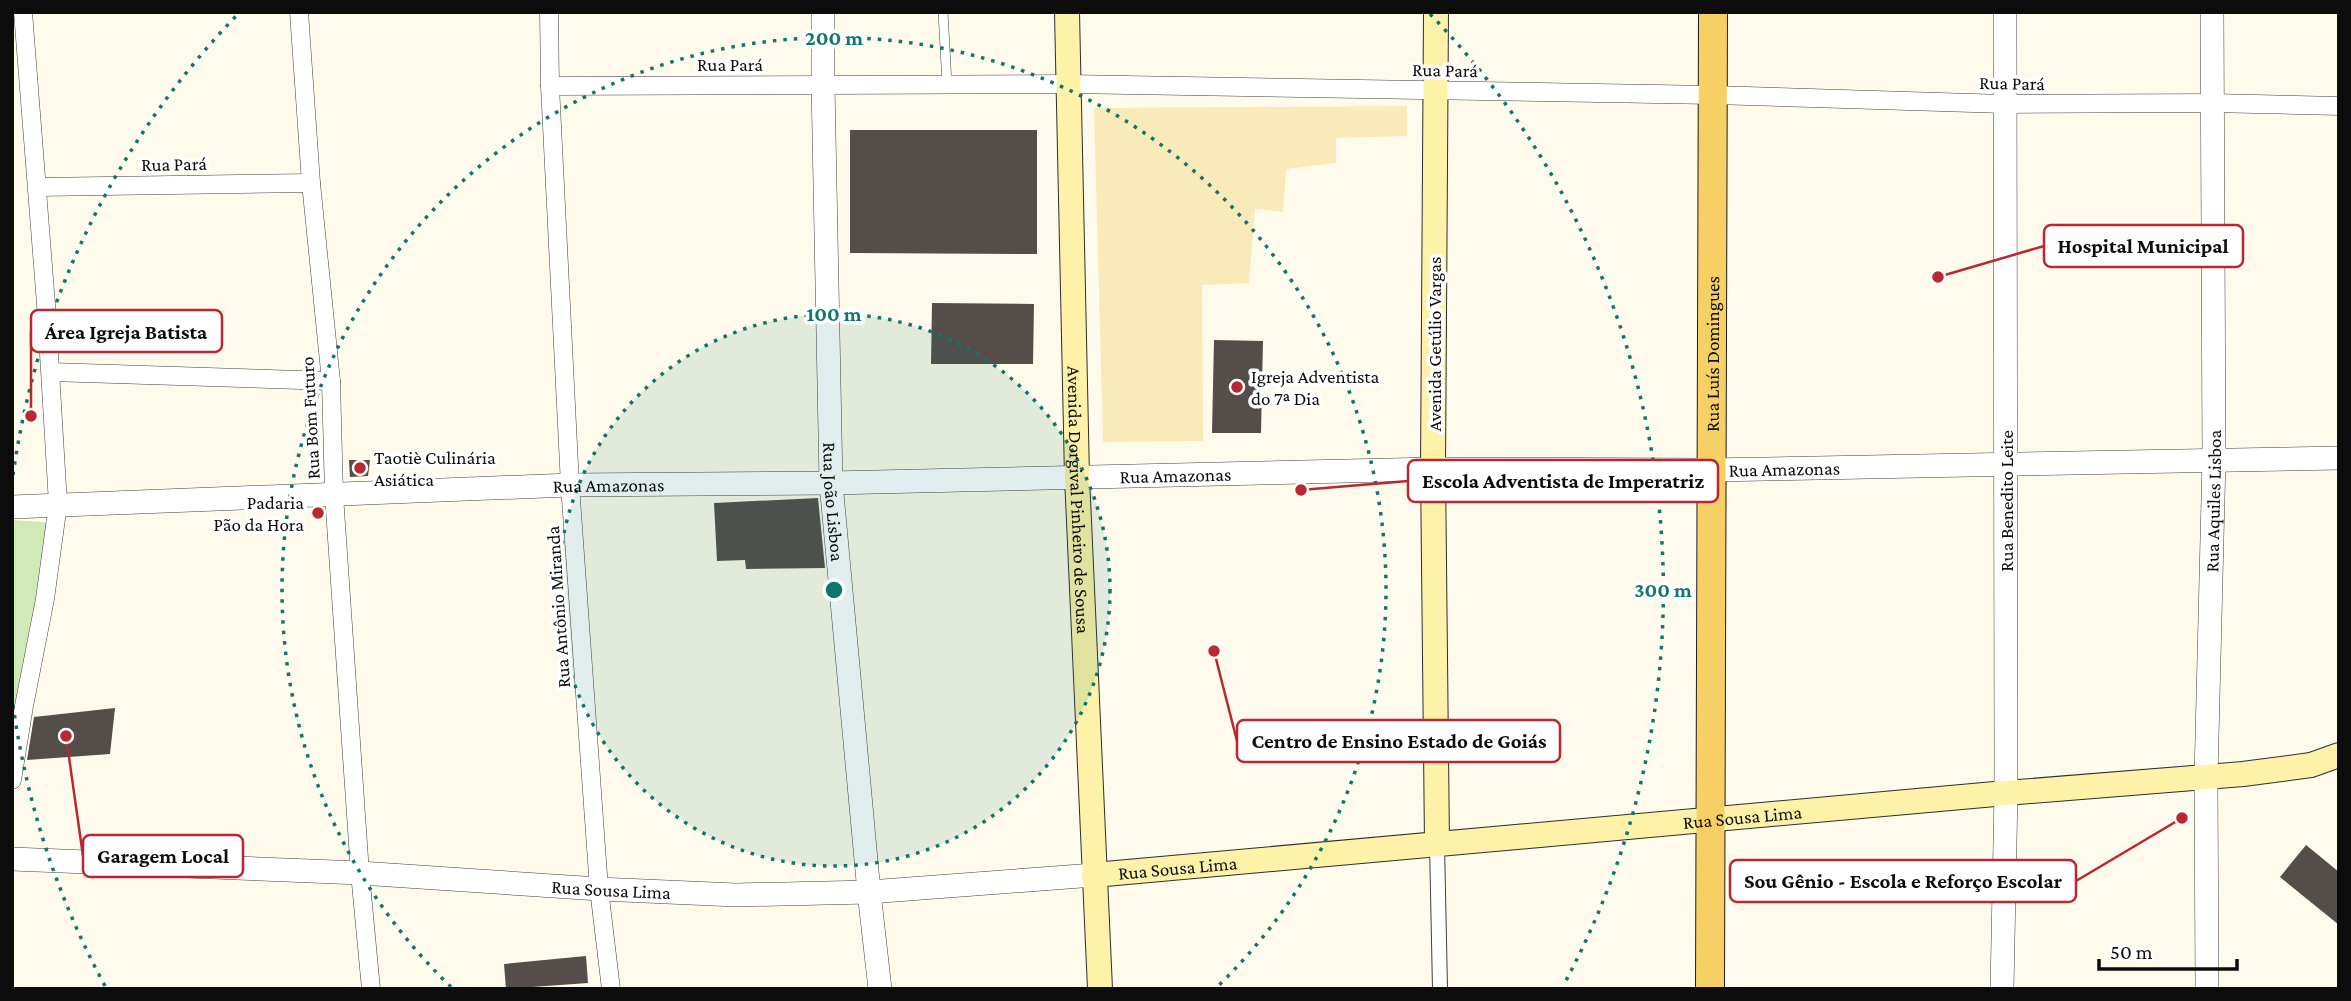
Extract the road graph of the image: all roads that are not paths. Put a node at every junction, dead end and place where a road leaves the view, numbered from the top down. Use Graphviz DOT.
graph roads {
  1 [pos="23,12"];
  2 [pos="299,12"];
  3 [pos="549,12"];
  4 [pos="824,12"];
  5 [pos="943,12"];
  6 [pos="1067,12"];
  7 [pos="1436,12"];
  8 [pos="1713,12"];
  9 [pos="2005,12"];
  10 [pos="2212,12"];
  11 [pos="19,59"];
  12 [pos="823,84"];
  13 [pos="947,84"];
  14 [pos="1068,84"];
  15 [pos="550,86"];
  16 [pos="1435,91"];
  17 [pos="1714,95"];
  18 [pos="2211,103"];
  19 [pos="2005,104"];
  20 [pos="2339,106"];
  21 [pos="311,183"];
  22 [pos="37,187"];
  23 [pos="51,372"];
  24 [pos="331,382"];
  25 [pos="2339,458"];
  26 [pos="2214,459"];
  27 [pos="2006,465"];
  28 [pos="1433,469"];
  29 [pos="1710,470"];
  30 [pos="1077,477"];
  31 [pos="831,483"];
  32 [pos="570,485"];
  33 [pos="334,495"];
  34 [pos="58,504"];
  35 [pos="12,507"];
  36 [pos="2339,755"];
  37 [pos="2207,777"];
  38 [pos="12,780"];
  39 [pos="2006,793"];
  40 [pos="1709,821"];
  41 [pos="1437,844"];
  42 [pos="12,859"];
  43 [pos="360,873"];
  44 [pos="1094,875"];
  45 [pos="599,889"];
  46 [pos="869,892"];
  47 [pos="371,989"];
  48 [pos="611,989"];
  49 [pos="880,989"];
  50 [pos="1100,989"];
  51 [pos="1440,989"];
  52 [pos="1710,989"];
  53 [pos="2002,989"];
  54 [pos="2207,989"];
  1 -- 11 [label="street"];
  2 -- 21 [label="street, Rua Bom Futuro"];
  3 -- 15 [label="street, Rua Antônio Miranda"];
  4 -- 12 [label="street, Rua João Lisboa"];
  5 -- 13 [label="lane"];
  6 -- 14 [label="main road, Avenida Dorgival Pinheiro de Sousa"];
  7 -- 16 [label="main road, Avenida Getúlio Vargas"];
  8 -- 17 [label="main road, Rua Luís Domingues"];
  9 -- 19 [label="street, Rua Benedito Leite"];
  10 -- 18 [label="street, Rua Aquiles Lisboa"];
  11 -- 22 [label="street"];
  12 -- 13 [label="street, Rua Pará"];
  12 -- 15 [label="street, Rua Pará"];
  12 -- 31 [label="street, Rua João Lisboa"];
  13 -- 14 [label="street, Rua Pará"];
  14 -- 16 [label="street, Rua Pará"];
  14 -- 30 [label="main road, Avenida Dorgival Pinheiro de Sousa"];
  15 -- 32 [label="street, Rua Antônio Miranda"];
  16 -- 17 [label="street, Rua Pará"];
  16 -- 28 [label="main road, Avenida Getúlio Vargas"];
  17 -- 19 [label="street, Rua Pará"];
  17 -- 29 [label="main road, Rua Luís Domingues"];
  18 -- 19 [label="street, Rua Pará"];
  18 -- 20 [label="street, Rua Pará"];
  18 -- 26 [label="street, Rua Aquiles Lisboa"];
  19 -- 27 [label="street, Rua Benedito Leite"];
  21 -- 22 [label="street, Rua Pará"];
  21 -- 24 [label="street, Rua Bom Futuro"];
  22 -- 23 [label="street"];
  23 -- 24 [label="street"];
  23 -- 34 [label="street"];
  24 -- 33 [label="street, Rua Bom Futuro"];
  25 -- 26 [label="street, Rua Amazonas"];
  26 -- 27 [label="street, Rua Amazonas"];
  26 -- 37 [label="street, Rua Aquiles Lisboa"];
  27 -- 29 [label="street, Rua Amazonas"];
  27 -- 39 [label="street, Rua Benedito Leite"];
  28 -- 29 [label="street, Rua Amazonas"];
  28 -- 30 [label="street, Rua Amazonas"];
  28 -- 41 [label="main road, Avenida Getúlio Vargas"];
  29 -- 40 [label="main road, Rua Luís Domingues"];
  30 -- 31 [label="street, Rua Amazonas"];
  30 -- 44 [label="main road, Avenida Dorgival Pinheiro de Sousa"];
  31 -- 32 [label="street, Rua Amazonas"];
  31 -- 46 [label="street, Rua João Lisboa"];
  32 -- 33 [label="street, Rua Amazonas"];
  32 -- 45 [label="street, Rua Antônio Miranda"];
  33 -- 34 [label="street, Rua Amazonas"];
  33 -- 43 [label="street, Rua Bom Futuro"];
  34 -- 35 [label="street, Rua Amazonas"];
  34 -- 38 [label="street"];
  36 -- 37 [label="main road, Rua Sousa Lima"];
  37 -- 39 [label="main road, Rua Sousa Lima"];
  37 -- 54 [label="street, Rua Aquiles Lisboa"];
  39 -- 40 [label="main road, Rua Sousa Lima"];
  39 -- 53 [label="street, Rua Benedito Leite"];
  40 -- 41 [label="main road, Rua Sousa Lima"];
  40 -- 52 [label="main road, Rua Luís Domingues"];
  41 -- 44 [label="main road, Rua Sousa Lima"];
  41 -- 51 [label="street"];
  42 -- 43 [label="street, Rua Sousa Lima"];
  43 -- 45 [label="street, Rua Sousa Lima"];
  43 -- 47 [label="street, Rua Bom Futuro"];
  44 -- 46 [label="street, Rua Sousa Lima"];
  44 -- 50 [label="main road, Avenida Dorgival Pinheiro de Sousa"];
  45 -- 46 [label="street, Rua Sousa Lima"];
  45 -- 48 [label="street, Rua Antônio Miranda"];
  46 -- 49 [label="street, Rua João Lisboa"];
}
